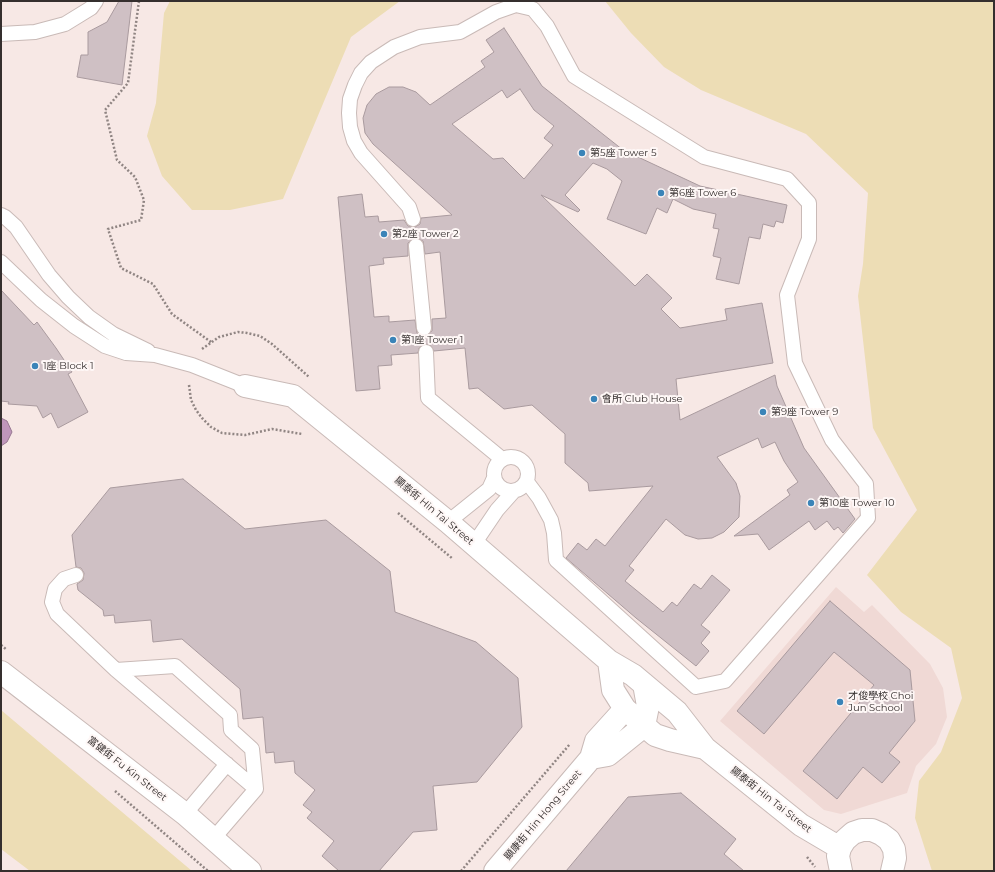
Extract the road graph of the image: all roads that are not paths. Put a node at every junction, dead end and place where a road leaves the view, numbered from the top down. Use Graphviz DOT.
graph roads {
  1 [pos="96,1"];
  2 [pos="1,34"];
  3 [pos="1,215"];
  4 [pos="413,219"];
  5 [pos="416,246"];
  6 [pos="1,262"];
  7 [pos="424,328"];
  8 [pos="426,352"];
  9 [pos="155,355"];
  10 [pos="245,386"];
  11 [pos="502,459"];
  12 [pos="494,478"];
  13 [pos="527,482"];
  14 [pos="513,492"];
  15 [pos="448,522"];
  16 [pos="474,544"];
  17 [pos="76,575"];
  18 [pos="609,661"];
  19 [pos="116,670"];
  20 [pos="1,672"];
  21 [pos="644,684"];
  22 [pos="624,710"];
  23 [pos="644,726"];
  24 [pos="705,748"];
  25 [pos="591,758"];
  26 [pos="227,764"];
  27 [pos="256,789"];
  28 [pos="185,814"];
  29 [pos="213,839"];
  30 [pos="840,848"];
  31 [pos="250,871"];
  32 [pos="495,871"];
  33 [pos="841,871"];
  34 [pos="892,871"];
  1 -- 2 [label="lane"];
  3 -- 9 [label="lane"];
  4 -- 13 [label="lane"];
  5 -- 7 [label="lane"];
  6 -- 9 [label="lane"];
  8 -- 11 [label="lane"];
  9 -- 10 [label="lane"];
  10 -- 15 [label="street, 顯泰街 Hin Tai Street"];
  11 -- 12 [label="lane"];
  11 -- 13 [label="lane"];
  12 -- 14 [label="lane"];
  12 -- 15 [label="lane"];
  13 -- 14 [label="lane"];
  14 -- 16 [label="lane"];
  15 -- 16 [label="street, 顯泰街 Hin Tai Street"];
  16 -- 18 [label="street, 顯泰街 Hin Tai Street"];
  17 -- 19 [label="lane"];
  18 -- 21 [label="street, 顯泰街 Hin Tai Street"];
  18 -- 22 [label="street, 顯泰街 Hin Tai Street"];
  19 -- 26 [label="lane"];
  19 -- 27 [label="lane"];
  20 -- 28 [label="street, 富健街 Fu Kin Street"];
  21 -- 23 [label="street"];
  21 -- 24 [label="street, 顯泰街 Hin Tai Street"];
  22 -- 23 [label="street, 顯泰街 Hin Tai Street"];
  22 -- 25 [label="street, 顯康街 Hin Hong Street"];
  23 -- 24 [label="street, 顯泰街 Hin Tai Street"];
  23 -- 25 [label="street"];
  24 -- 30 [label="street, 顯泰街 Hin Tai Street"];
  25 -- 32 [label="street, 顯康街 Hin Hong Street"];
  26 -- 27 [label="lane"];
  26 -- 28 [label="lane"];
  27 -- 29 [label="lane"];
  28 -- 29 [label="street, 富健街 Fu Kin Street"];
  29 -- 31 [label="street, 富健街 Fu Kin Street"];
  30 -- 33 [label="street"];
  30 -- 34 [label="street"];
}
